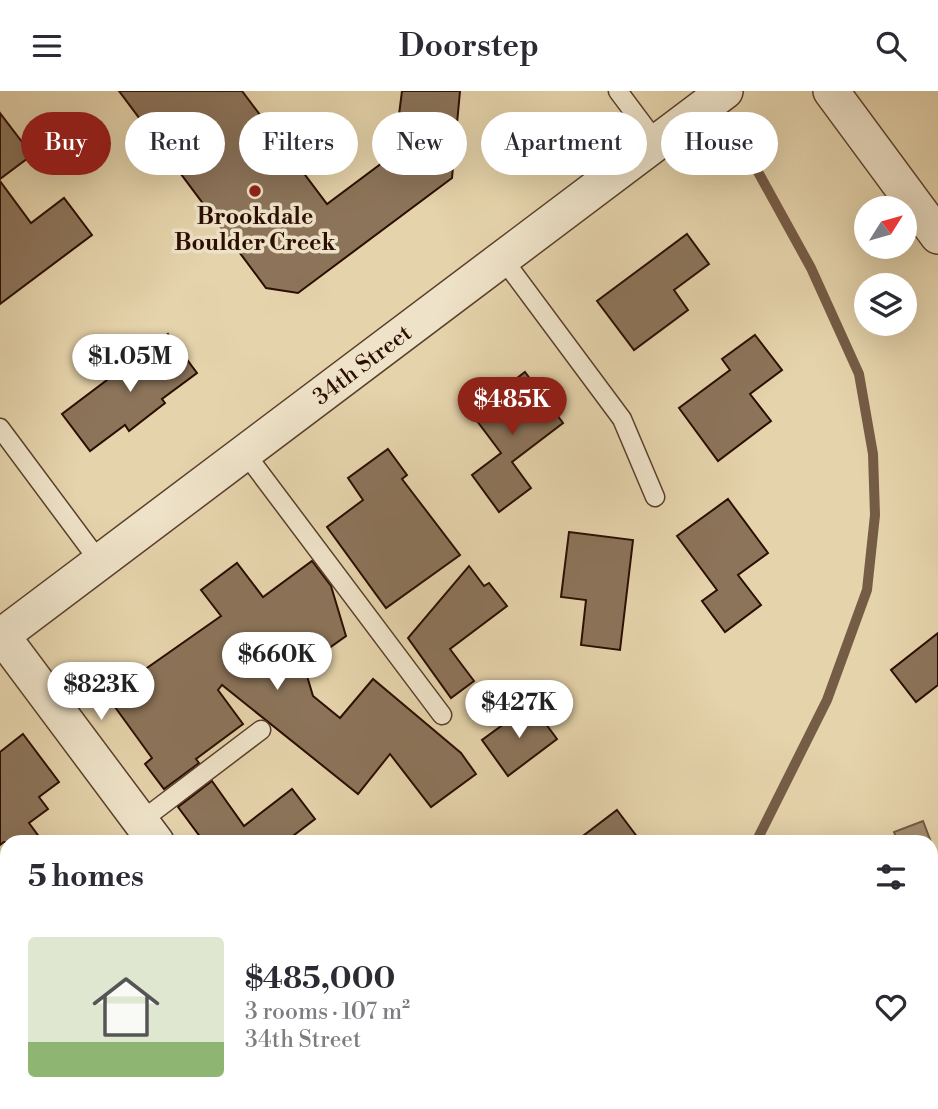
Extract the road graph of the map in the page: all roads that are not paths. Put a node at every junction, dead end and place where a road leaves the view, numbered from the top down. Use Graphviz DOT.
graph roads {
  1 [pos="618,91"];
  2 [pos="725,91"];
  3 [pos="831,91"];
  4 [pos="656,142"];
  5 [pos="938,236"];
  6 [pos="503,259"];
  7 [pos="0,428"];
  8 [pos="245,453"];
  9 [pos="655,497"];
  10 [pos="99,561"];
  11 [pos="1,636"];
  12 [pos="442,715"];
  13 [pos="261,730"];
  14 [pos="149,832"];
  1 -- 4 [label="lane"];
  2 -- 4 [label="street, 34th Street"];
  3 -- 5 [label="street"];
  4 -- 6 [label="street, 34th Street"];
  6 -- 8 [label="street, 34th Street"];
  6 -- 9 [label="lane"];
  7 -- 10 [label="lane"];
  8 -- 10 [label="street, 34th Street"];
  8 -- 12 [label="lane"];
  10 -- 11 [label="street, 34th Street"];
  11 -- 14 [label="street"];
  13 -- 14 [label="lane"];
}
